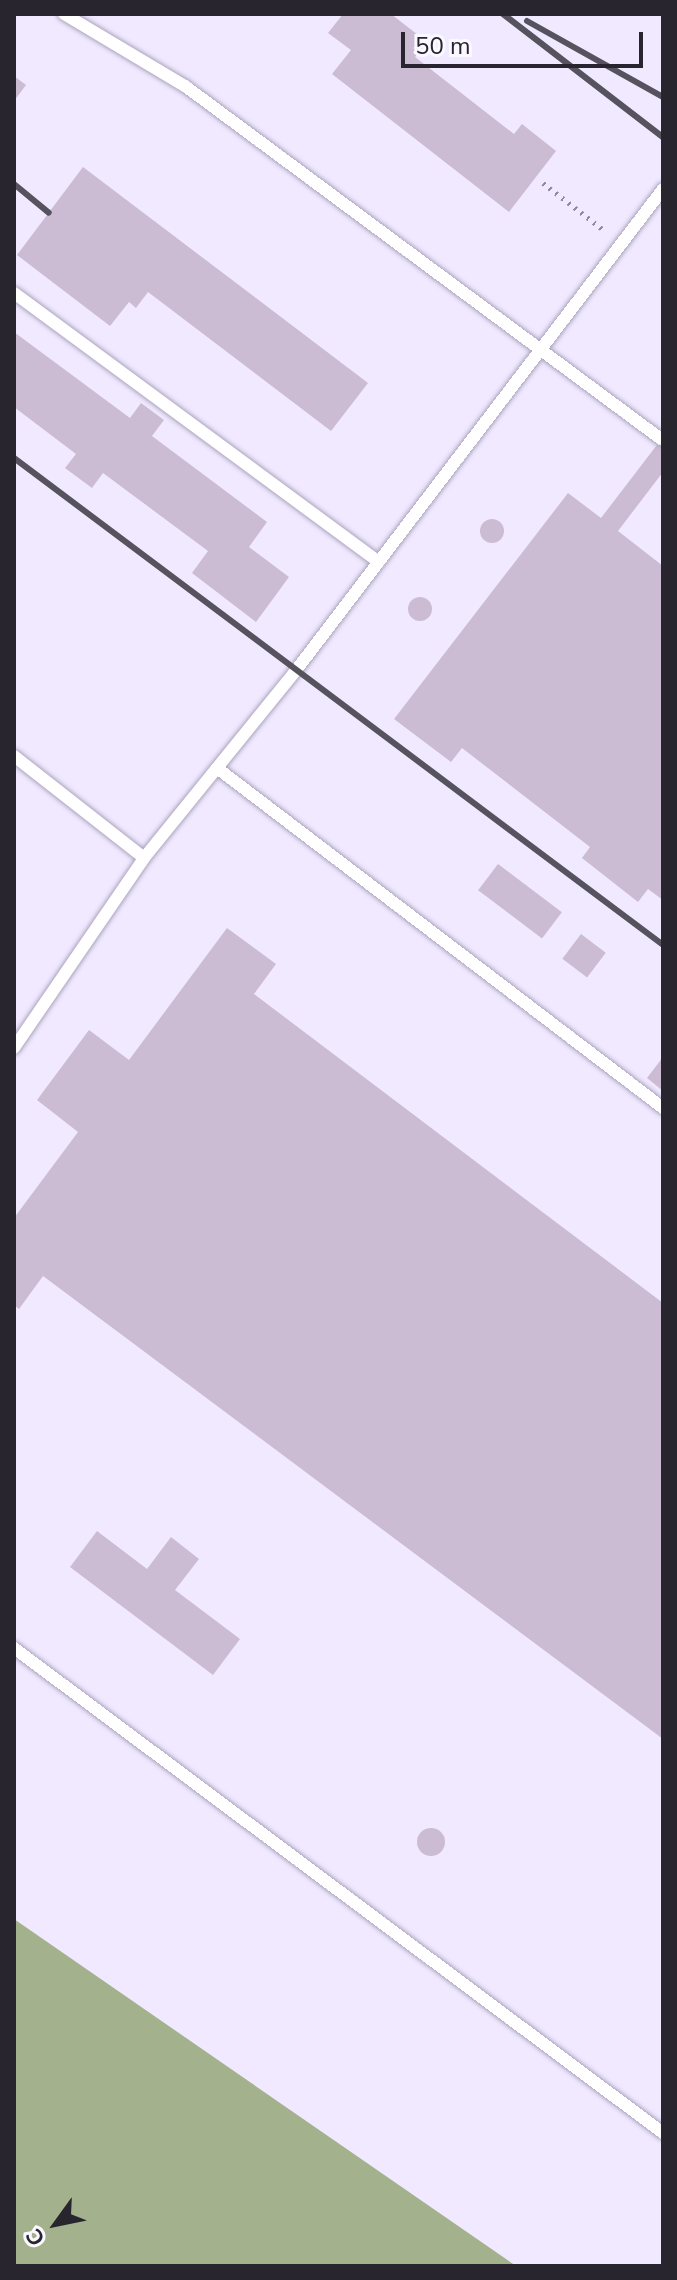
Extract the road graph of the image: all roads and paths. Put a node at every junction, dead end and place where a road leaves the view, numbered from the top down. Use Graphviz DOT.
graph roads {
  1 [pos="64,14"];
  2 [pos="543,183"];
  3 [pos="663,189"];
  4 [pos="622,244"];
  5 [pos="14,293"];
  6 [pos="542,349"];
  7 [pos="661,439"];
  8 [pos="379,562"];
  9 [pos="14,756"];
  10 [pos="217,768"];
  11 [pos="144,858"];
  12 [pos="14,1048"];
  13 [pos="663,1108"];
  14 [pos="14,1648"];
  15 [pos="663,2133"];
  1 -- 6 [label="lane"];
  2 -- 4 [label="path"];
  3 -- 4 [label="lane"];
  4 -- 6 [label="lane"];
  5 -- 8 [label="lane"];
  6 -- 7 [label="lane"];
  6 -- 8 [label="lane"];
  8 -- 10 [label="lane"];
  9 -- 11 [label="lane"];
  10 -- 11 [label="lane"];
  10 -- 13 [label="lane"];
  11 -- 12 [label="lane"];
  14 -- 15 [label="lane"];
}
